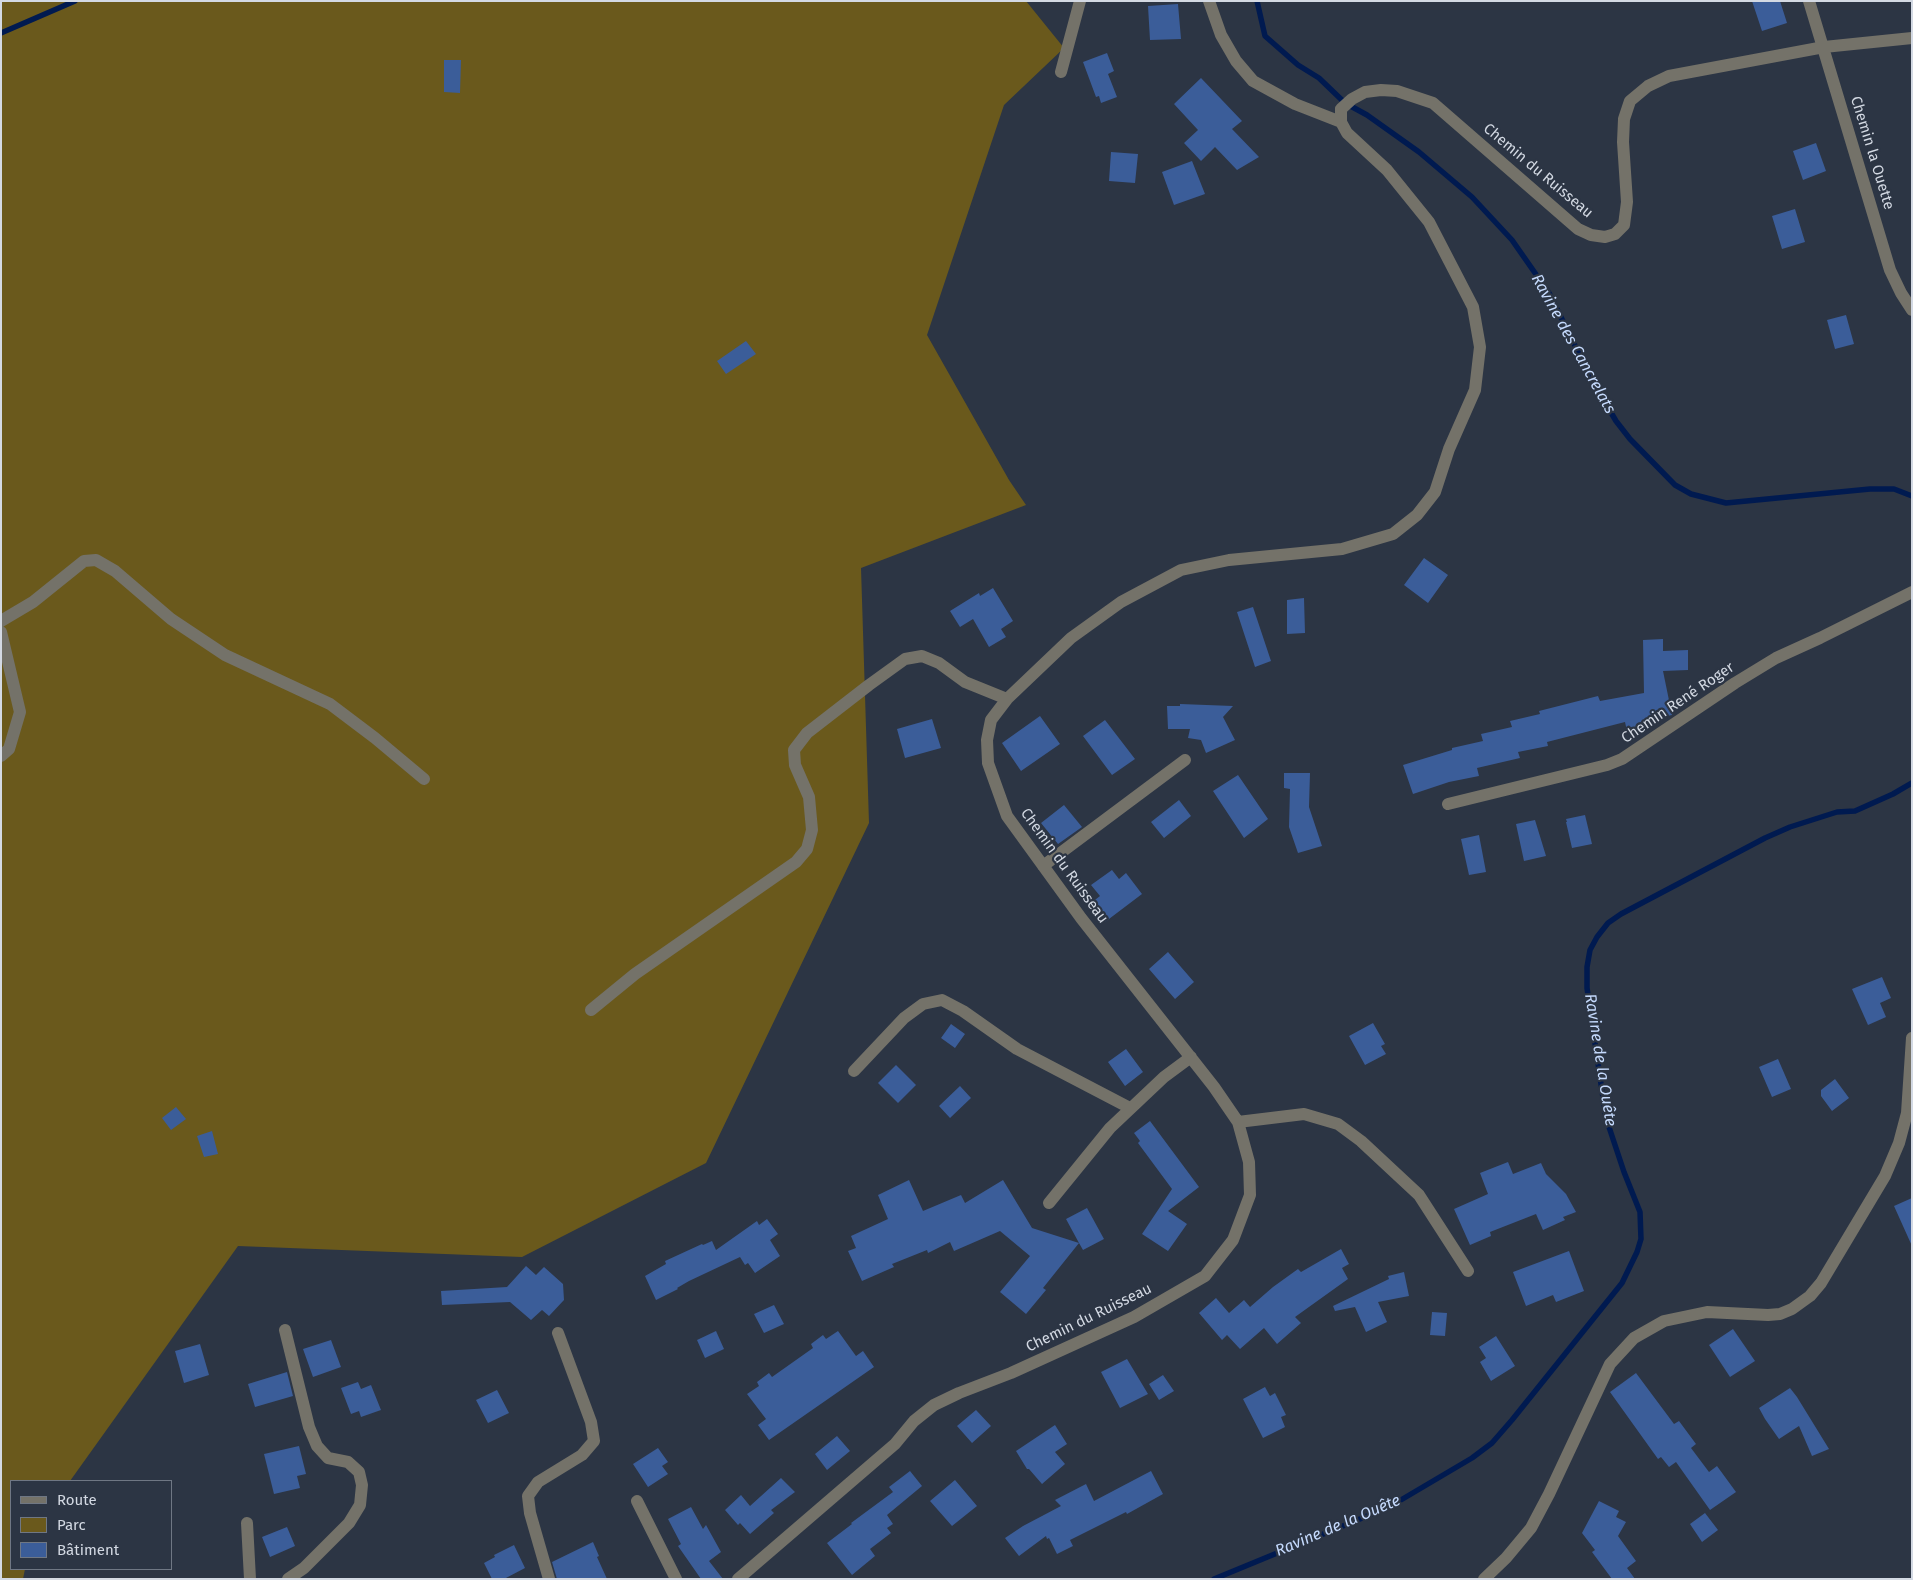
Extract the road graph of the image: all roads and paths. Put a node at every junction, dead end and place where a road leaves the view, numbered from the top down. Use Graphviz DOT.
graph roads {
  1 [pos="1080,1"];
  2 [pos="1209,1"];
  3 [pos="1809,1"];
  4 [pos="1912,38"];
  5 [pos="1824,47"];
  6 [pos="1061,72"];
  7 [pos="1341,122"];
  8 [pos="1912,310"];
  9 [pos="1912,592"];
  10 [pos="1,621"];
  11 [pos="1,632"];
  12 [pos="1007,699"];
  13 [pos="1,756"];
  14 [pos="1185,760"];
  15 [pos="424,779"];
  16 [pos="1448,804"];
  17 [pos="1043,866"];
  18 [pos="591,1010"];
  19 [pos="1912,1038"];
  20 [pos="1190,1057"];
  21 [pos="854,1071"];
  22 [pos="1130,1108"];
  23 [pos="1238,1122"];
  24 [pos="1048,1203"];
  25 [pos="1468,1271"];
  26 [pos="285,1330"];
  27 [pos="558,1333"];
  28 [pos="636,1502"];
  29 [pos="247,1523"];
  30 [pos="248,1578"];
  31 [pos="288,1579"];
  32 [pos="549,1579"];
  33 [pos="676,1579"];
  34 [pos="738,1579"];
  35 [pos="1484,1579"];
  1 -- 6 [label="street"];
  2 -- 7 [label="street"];
  3 -- 5 [label="street, Chemin la Ouette"];
  4 -- 5 [label="street"];
  5 -- 7 [label="street, Chemin du Ruisseau"];
  5 -- 8 [label="street, Chemin la Ouette"];
  7 -- 12 [label="street, Chemin du Ruisseau"];
  9 -- 16 [label="street, Chemin René Roger"];
  10 -- 15 [label="street"];
  11 -- 13 [label="street"];
  12 -- 17 [label="street, Chemin du Ruisseau"];
  12 -- 18 [label="street"];
  14 -- 17 [label="street"];
  17 -- 20 [label="street, Chemin du Ruisseau"];
  19 -- 35 [label="street"];
  20 -- 22 [label="street"];
  20 -- 23 [label="street, Chemin du Ruisseau"];
  21 -- 22 [label="street"];
  22 -- 24 [label="street"];
  23 -- 25 [label="street"];
  23 -- 34 [label="street, Chemin du Ruisseau"];
  26 -- 31 [label="street"];
  27 -- 32 [label="street"];
  28 -- 33 [label="street"];
  29 -- 30 [label="street"];
}
